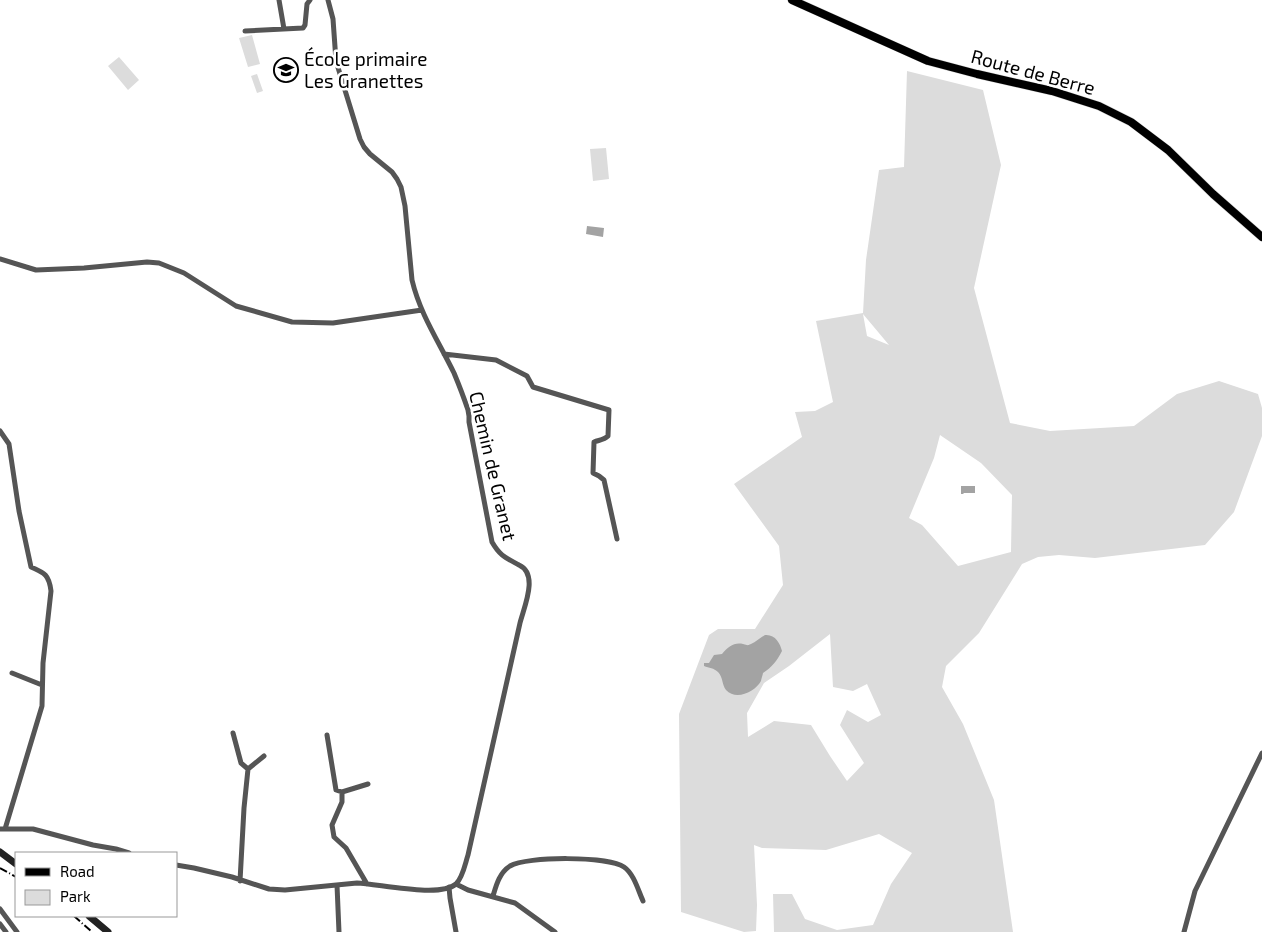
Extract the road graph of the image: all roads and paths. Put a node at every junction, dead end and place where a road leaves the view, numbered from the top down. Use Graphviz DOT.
graph roads {
  1 [pos="279,0"];
  2 [pos="310,0"];
  3 [pos="328,0"];
  4 [pos="792,0"];
  5 [pos="284,29"];
  6 [pos="245,31"];
  7 [pos="1262,237"];
  8 [pos="0,259"];
  9 [pos="422,310"];
  10 [pos="444,354"];
  11 [pos="0,432"];
  12 [pos="617,538"];
  13 [pos="12,673"];
  14 [pos="42,685"];
  15 [pos="233,732"];
  16 [pos="327,735"];
  17 [pos="1262,753"];
  18 [pos="264,756"];
  19 [pos="248,769"];
  20 [pos="368,784"];
  21 [pos="342,792"];
  22 [pos="2,829"];
  23 [pos="0,852"];
  24 [pos="126,852"];
  25 [pos="0,858"];
  26 [pos="15,863"];
  27 [pos="178,865"];
  28 [pos="15,867"];
  29 [pos="240,881"];
  30 [pos="367,884"];
  31 [pos="456,884"];
  32 [pos="337,885"];
  33 [pos="450,887"];
  34 [pos="493,896"];
  35 [pos="643,901"];
  36 [pos="0,909"];
  37 [pos="90,917"];
  38 [pos="0,924"];
  39 [pos="6,932"];
  40 [pos="17,932"];
  41 [pos="108,932"];
  42 [pos="339,932"];
  43 [pos="456,932"];
  44 [pos="556,932"];
  45 [pos="1184,932"];
  1 -- 5 [label="street"];
  2 -- 5 [label="street"];
  3 -- 9 [label="street, Chemin de Granet"];
  4 -- 7 [label="main road, Route de Berre"];
  5 -- 6 [label="street"];
  8 -- 9 [label="street"];
  9 -- 10 [label="street, Chemin de Granet"];
  10 -- 12 [label="street"];
  10 -- 31 [label="street, Chemin de Granet"];
  11 -- 14 [label="street"];
  13 -- 14 [label="street"];
  14 -- 22 [label="street"];
  15 -- 19 [label="street"];
  16 -- 21 [label="street"];
  17 -- 45 [label="street"];
  18 -- 19 [label="street"];
  19 -- 29 [label="street"];
  20 -- 21 [label="street"];
  21 -- 30 [label="street"];
  22 -- 24 [label="street"];
  23 -- 26 [label="street"];
  25 -- 28 [label="street"];
  27 -- 29 [label="street"];
  29 -- 32 [label="street"];
  30 -- 32 [label="street"];
  30 -- 33 [label="street"];
  31 -- 33 [label="street"];
  31 -- 34 [label="street"];
  32 -- 42 [label="street"];
  33 -- 43 [label="street"];
  34 -- 35 [label="street"];
  34 -- 44 [label="street"];
  36 -- 40 [label="street"];
  37 -- 41 [label="street"];
  38 -- 39 [label="street"];
}
